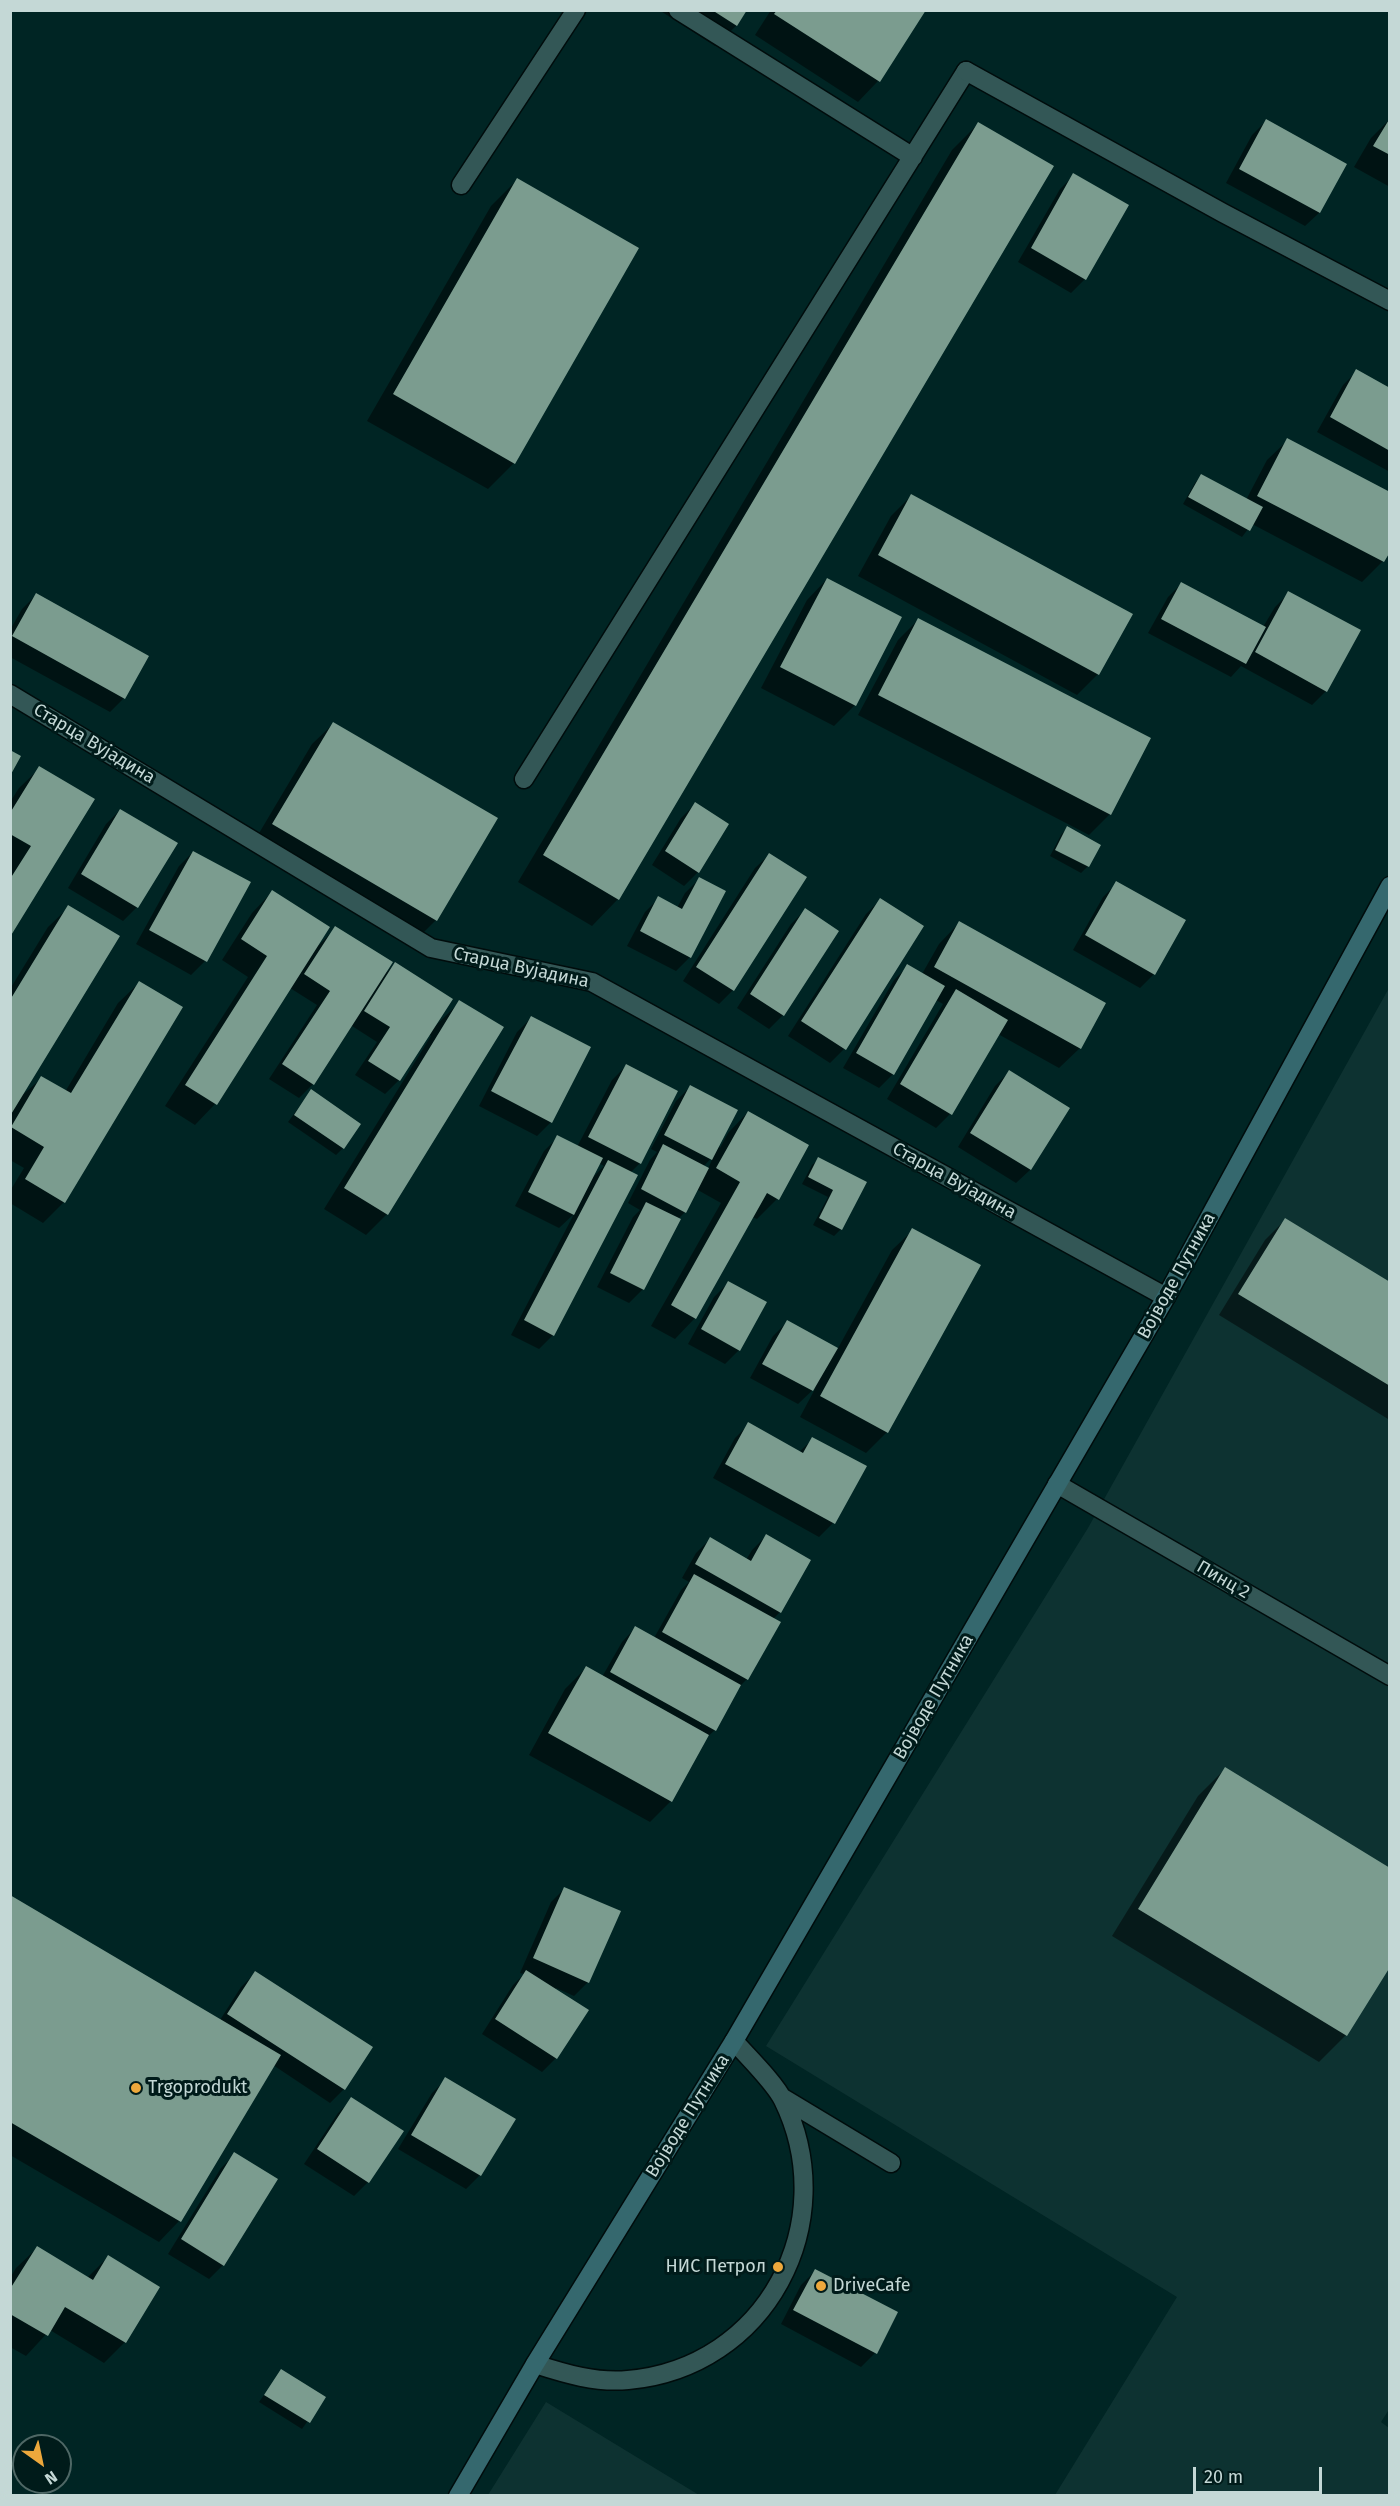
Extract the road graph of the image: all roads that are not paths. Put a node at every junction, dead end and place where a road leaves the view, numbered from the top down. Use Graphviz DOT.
graph roads {
  1 [pos="576,10"];
  2 [pos="678,10"];
  3 [pos="913,157"];
  4 [pos="461,185"];
  5 [pos="1389,301"];
  6 [pos="10,694"];
  7 [pos="524,779"];
  8 [pos="1389,886"];
  9 [pos="1166,1297"];
  10 [pos="1057,1484"];
  11 [pos="1389,1676"];
  12 [pos="734,2040"];
  13 [pos="783,2098"];
  14 [pos="891,2163"];
  15 [pos="535,2364"];
  16 [pos="458,2496"];
  1 -- 4 [label="street"];
  2 -- 3 [label="street"];
  3 -- 5 [label="street"];
  3 -- 7 [label="street"];
  6 -- 9 [label="street, Старца Вујадина"];
  8 -- 9 [label="main road, Војводе Путника"];
  9 -- 10 [label="main road, Војводе Путника"];
  10 -- 11 [label="street, Пинц 2"];
  10 -- 12 [label="main road, Војводе Путника"];
  12 -- 13 [label="street"];
  12 -- 15 [label="main road, Војводе Путника"];
  13 -- 14 [label="street"];
  13 -- 15 [label="street"];
  15 -- 16 [label="main road, Војводе Путника"];
}
